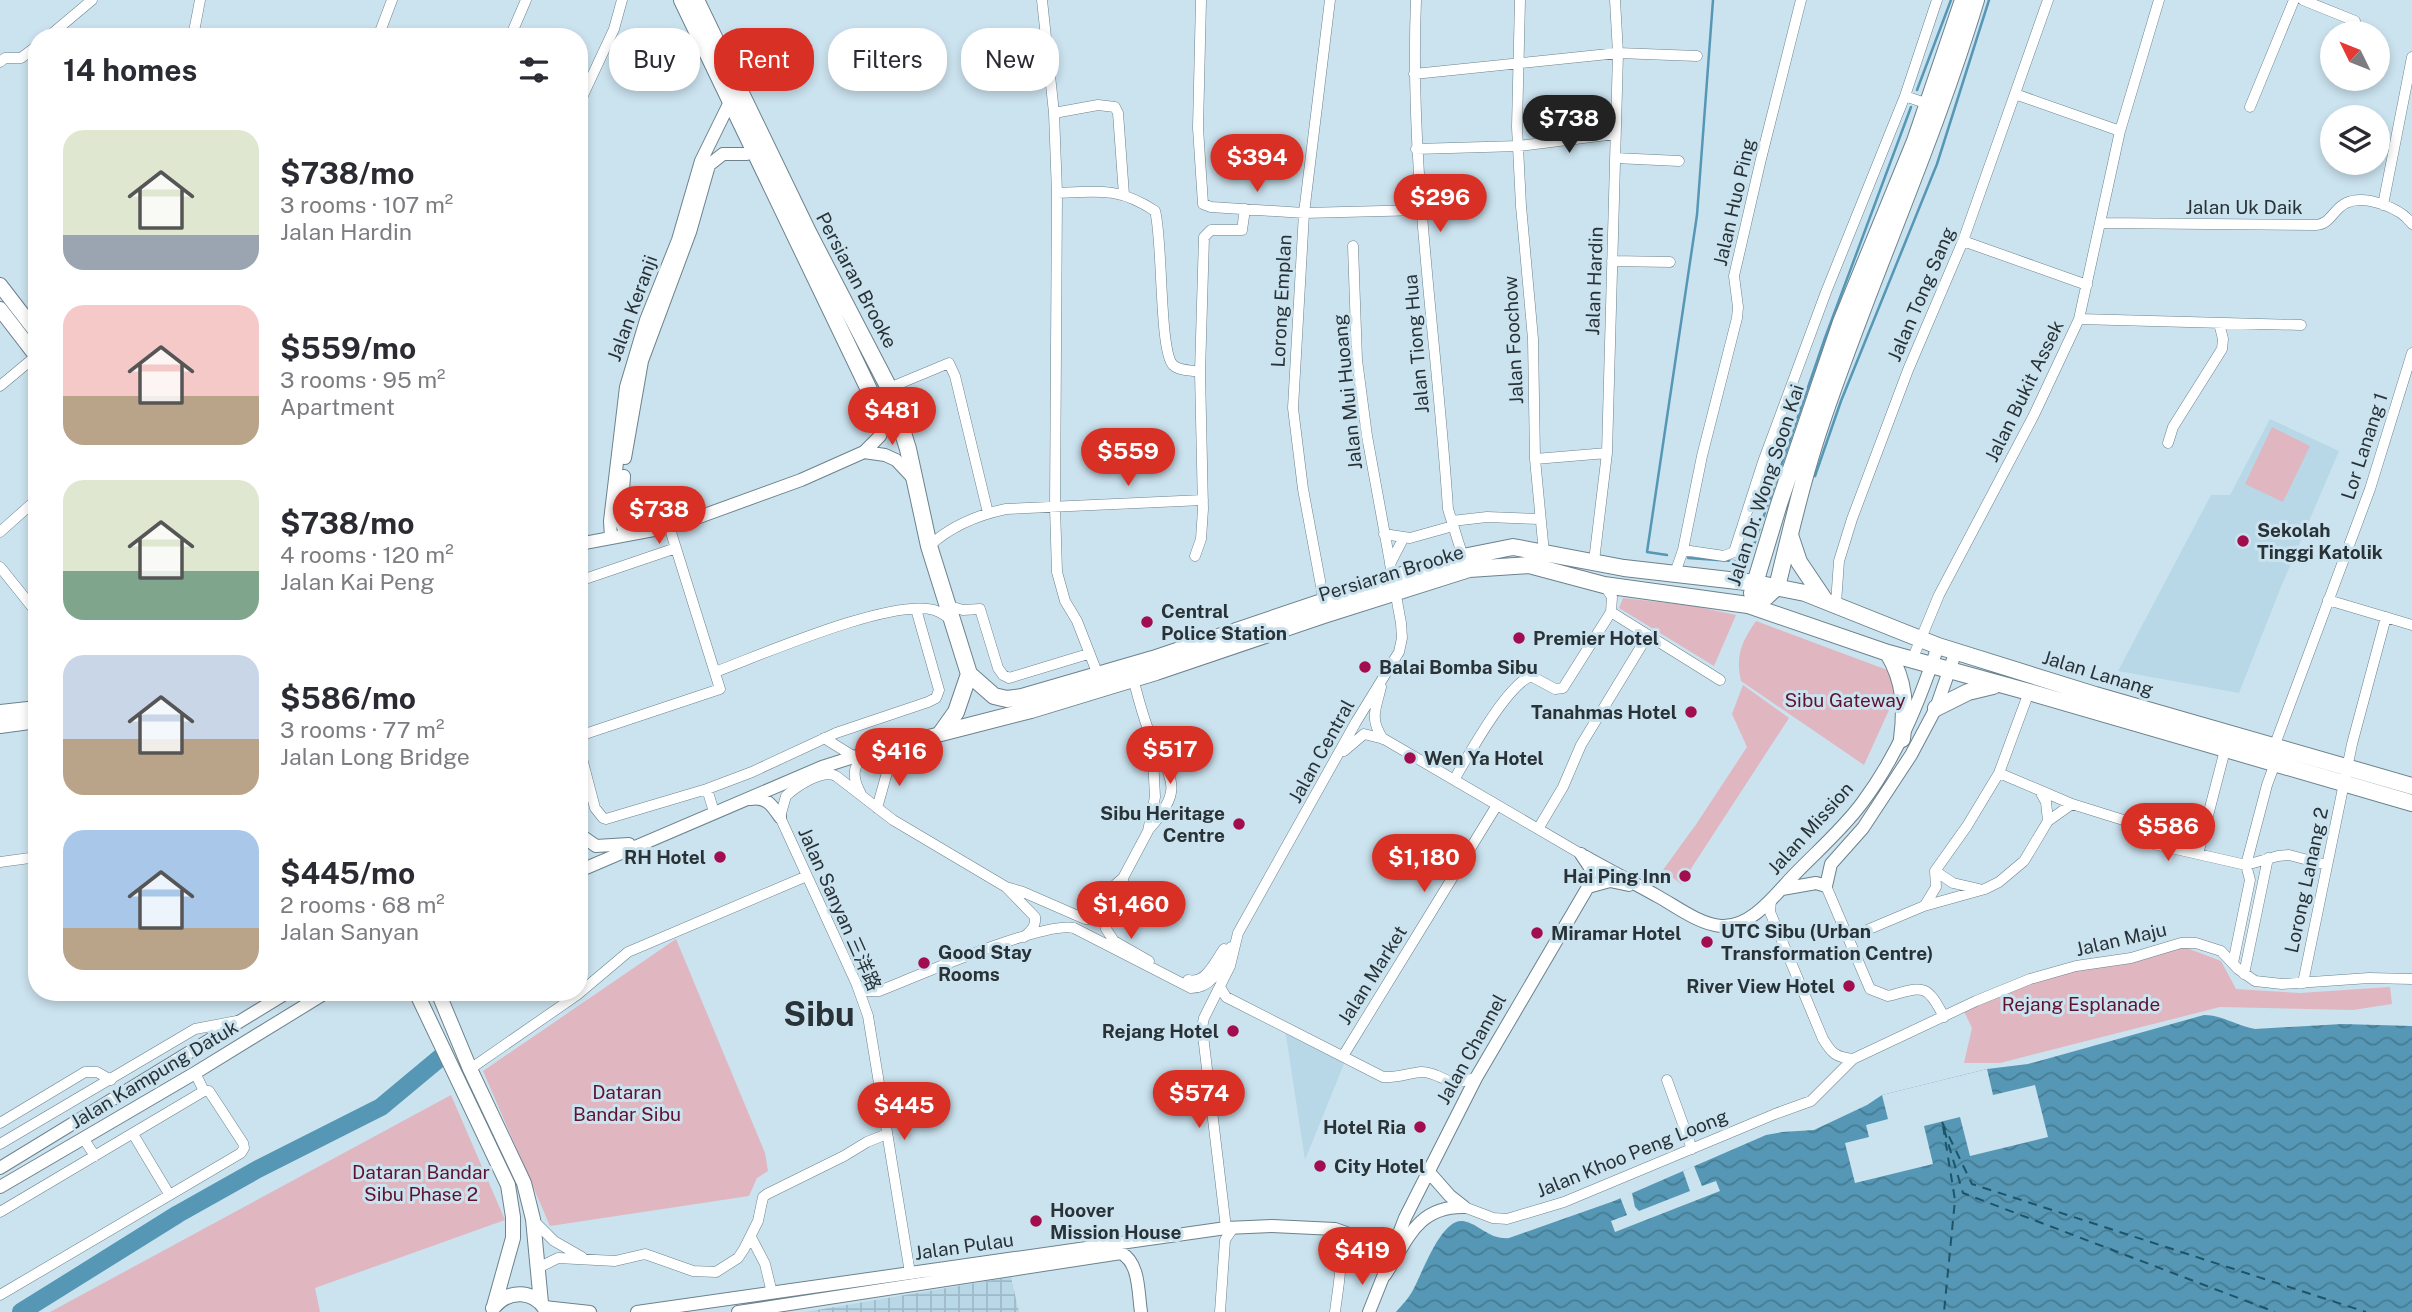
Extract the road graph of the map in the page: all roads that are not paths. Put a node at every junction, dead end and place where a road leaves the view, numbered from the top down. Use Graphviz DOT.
graph roads {
  1 [pos="92,0"];
  2 [pos="200,0"];
  3 [pos="392,0"];
  4 [pos="526,0"];
  5 [pos="622,0"];
  6 [pos="682,0"];
  7 [pos="696,0"];
  8 [pos="1042,0"];
  9 [pos="1202,0"];
  10 [pos="1330,0"];
  11 [pos="1416,0"];
  12 [pos="1520,0"];
  13 [pos="1615,0"];
  14 [pos="1801,0"];
  15 [pos="1937,0"];
  16 [pos="1963,0"];
  17 [pos="1976,0"];
  18 [pos="2048,0"];
  19 [pos="2159,0"];
  20 [pos="2294,0"];
  21 [pos="2303,0"];
  22 [pos="2355,21"];
  23 [pos="59,28"];
  24 [pos="195,28"];
  25 [pos="381,28"];
  26 [pos="514,28"];
  27 [pos="28,53"];
  28 [pos="1618,53"];
  29 [pos="1697,56"];
  30 [pos="2412,57"];
  31 [pos="0,62"];
  32 [pos="1518,63"];
  33 [pos="1413,74"];
  34 [pos="588,85"];
  35 [pos="2015,94"];
  36 [pos="1905,96"];
  37 [pos="730,102"];
  38 [pos="1928,104"];
  39 [pos="2250,107"];
  40 [pos="1054,113"];
  41 [pos="2120,131"];
  42 [pos="1615,134"];
  43 [pos="710,141"];
  44 [pos="757,143"];
  45 [pos="1519,146"];
  46 [pos="1416,149"];
  47 [pos="723,154"];
  48 [pos="1615,158"];
  49 [pos="1679,161"];
  50 [pos="1057,193"];
  51 [pos="1124,195"];
  52 [pos="2383,205"];
  53 [pos="1245,209"];
  54 [pos="1422,210"];
  55 [pos="1304,213"];
  56 [pos="2101,223"];
  57 [pos="2412,225"];
  58 [pos="1963,241"];
  59 [pos="1353,246"];
  60 [pos="1612,261"];
  61 [pos="1670,262"];
  62 [pos="0,285"];
  63 [pos="2087,285"];
  64 [pos="0,309"];
  65 [pos="2079,318"];
  66 [pos="28,321"];
  67 [pos="2219,324"];
  68 [pos="2301,325"];
  69 [pos="28,346"];
  70 [pos="2412,353"];
  71 [pos="28,363"];
  72 [pos="1200,372"];
  73 [pos="0,386"];
  74 [pos="889,388"];
  75 [pos="636,392"];
  76 [pos="621,421"];
  77 [pos="885,423"];
  78 [pos="2168,443"];
  79 [pos="863,452"];
  80 [pos="1607,453"];
  81 [pos="1535,459"];
  82 [pos="912,477"];
  83 [pos="1203,500"];
  84 [pos="28,507"];
  85 [pos="1055,507"];
  86 [pos="988,513"];
  87 [pos="1540,519"];
  88 [pos="1453,524"];
  89 [pos="669,526"];
  90 [pos="0,532"];
  91 [pos="633,534"];
  92 [pos="1384,534"];
  93 [pos="1790,535"];
  94 [pos="611,537"];
  95 [pos="1404,539"];
  96 [pos="588,542"];
  97 [pos="929,546"];
  98 [pos="676,548"];
  99 [pos="1683,550"];
  100 [pos="1544,553"];
  101 [pos="1195,556"];
  102 [pos="1463,557"];
  103 [pos="1594,561"];
  104 [pos="0,567"];
  105 [pos="1674,576"];
  106 [pos="1392,577"];
  107 [pos="588,578"];
  108 [pos="1755,583"];
  109 [pos="1604,584"];
  110 [pos="1774,590"];
  111 [pos="2329,600"];
  112 [pos="1830,601"];
  113 [pos="28,602"];
  114 [pos="1324,602"];
  115 [pos="1748,605"];
  116 [pos="916,609"];
  117 [pos="1611,612"];
  118 [pos="951,613"];
  119 [pos="2386,617"];
  120 [pos="1802,623"];
  121 [pos="2412,625"];
  122 [pos="1648,635"];
  123 [pos="1920,640"];
  124 [pos="1938,646"];
  125 [pos="1956,651"];
  126 [pos="1888,653"];
  127 [pos="1088,654"];
  128 [pos="1912,660"];
  129 [pos="1931,666"];
  130 [pos="1949,671"];
  131 [pos="715,672"];
  132 [pos="1131,672"];
  133 [pos="969,674"];
  134 [pos="1098,675"];
  135 [pos="1720,680"];
  136 [pos="1382,682"];
  137 [pos="1999,685"];
  138 [pos="2029,692"];
  139 [pos="1936,708"];
  140 [pos="28,709"];
  141 [pos="0,712"];
  142 [pos="28,722"];
  143 [pos="0,726"];
  144 [pos="588,733"];
  145 [pos="941,733"];
  146 [pos="824,738"];
  147 [pos="1152,738"];
  148 [pos="1384,739"];
  149 [pos="1902,739"];
  150 [pos="2225,750"];
  151 [pos="869,751"];
  152 [pos="2275,755"];
  153 [pos="853,756"];
  154 [pos="1337,760"];
  155 [pos="1999,773"];
  156 [pos="2345,776"];
  157 [pos="588,779"];
  158 [pos="1454,780"];
  159 [pos="2412,786"];
  160 [pos="707,789"];
  161 [pos="2039,791"];
  162 [pos="861,796"];
  163 [pos="740,801"];
  164 [pos="2412,803"];
  165 [pos="2072,804"];
  166 [pos="1497,805"];
  167 [pos="877,808"];
  168 [pos="714,812"];
  169 [pos="780,817"];
  170 [pos="2048,821"];
  171 [pos="1538,829"];
  172 [pos="1148,831"];
  173 [pos="588,840"];
  174 [pos="639,843"];
  175 [pos="1581,854"];
  176 [pos="2198,854"];
  177 [pos="28,858"];
  178 [pos="2268,858"];
  179 [pos="0,862"];
  180 [pos="2246,865"];
  181 [pos="2327,865"];
  182 [pos="588,867"];
  183 [pos="1935,871"];
  184 [pos="807,876"];
  185 [pos="1123,878"];
  186 [pos="1826,886"];
  187 [pos="1006,887"];
  188 [pos="1588,887"];
  189 [pos="1639,887"];
  190 [pos="1782,888"];
  191 [pos="1983,890"];
  192 [pos="1771,900"];
  193 [pos="1924,906"];
  194 [pos="1024,937"];
  195 [pos="1236,938"];
  196 [pos="1848,938"];
  197 [pos="2233,964"];
  198 [pos="2244,974"];
  199 [pos="2412,979"];
  200 [pos="2303,983"];
  201 [pos="857,985"];
  202 [pos="588,986"];
  203 [pos="1220,987"];
  204 [pos="879,991"];
  205 [pos="1226,997"];
  206 [pos="1213,1000"];
  207 [pos="274,1001"];
  208 [pos="312,1001"];
  209 [pos="420,1001"];
  210 [pos="442,1001"];
  211 [pos="568,1001"];
  212 [pos="868,1016"];
  213 [pos="1944,1017"];
  214 [pos="246,1020"];
  215 [pos="195,1029"];
  216 [pos="200,1047"];
  217 [pos="1343,1056"];
  218 [pos="1853,1059"];
  219 [pos="470,1069"];
  220 [pos="195,1073"];
  221 [pos="1476,1078"];
  222 [pos="111,1080"];
  223 [pos="1667,1080"];
  224 [pos="204,1091"];
  225 [pos="0,1123"];
  226 [pos="133,1134"];
  227 [pos="887,1134"];
  228 [pos="83,1138"];
  229 [pos="0,1144"];
  230 [pos="1692,1149"];
  231 [pos="511,1155"];
  232 [pos="95,1156"];
  233 [pos="497,1162"];
  234 [pos="0,1168"];
  235 [pos="1428,1171"];
  236 [pos="0,1186"];
  237 [pos="169,1194"];
  238 [pos="1464,1208"];
  239 [pos="0,1212"];
  240 [pos="533,1219"];
  241 [pos="1230,1228"];
  242 [pos="1335,1229"];
  243 [pos="1205,1231"];
  244 [pos="751,1237"];
  245 [pos="1154,1238"];
  246 [pos="1225,1245"];
  247 [pos="1376,1246"];
  248 [pos="586,1259"];
  249 [pos="1134,1266"];
  250 [pos="538,1268"];
  251 [pos="910,1273"];
  252 [pos="1385,1275"];
  253 [pos="772,1293"];
  254 [pos="0,1295"];
  255 [pos="544,1307"];
  256 [pos="491,1310"];
  257 [pos="590,1312"];
  258 [pos="637,1312"];
  259 [pos="738,1312"];
  260 [pos="1141,1312"];
  261 [pos="1220,1312"];
  262 [pos="1335,1312"];
  263 [pos="1369,1312"];
  1 -- 23 [label="street"];
  2 -- 24 [label="street"];
  3 -- 25 [label="street"];
  4 -- 26 [label="street"];
  5 -- 34 [label="street"];
  6 -- 37 [label="main road, Persiaran Brooke"];
  7 -- 44 [label="main road, Persiaran Brooke"];
  8 -- 40 [label="street"];
  9 -- 53 [label="street"];
  10 -- 55 [label="street, Lorong Emplan"];
  11 -- 33 [label="street, Jalan Tiong Hua"];
  12 -- 32 [label="street, Jalan Foochow"];
  13 -- 28 [label="street, Jalan Hardin"];
  14 -- 99 [label="street, Jalan Huo Ping"];
  15 -- 36 [label="street"];
  16 -- 38 [label="main road, Jalan Dr. Wong Soon Kai"];
  17 -- 93 [label="main road, Jalan Dr. Wong Soon Kai"];
  18 -- 35 [label="street, Jalan Tong Sang"];
  19 -- 41 [label="street, Jalan Bukit Assek"];
  20 -- 39 [label="street"];
  21 -- 22 [label="street"];
  27 -- 31 [label="street"];
  28 -- 29 [label="street"];
  28 -- 32 [label="street"];
  28 -- 42 [label="street, Jalan Hardin"];
  30 -- 52 [label="street"];
  32 -- 33 [label="street"];
  32 -- 45 [label="street, Jalan Foochow"];
  33 -- 46 [label="street, Jalan Tiong Hua"];
  35 -- 41 [label="street"];
  35 -- 58 [label="street, Jalan Tong Sang"];
  36 -- 38 [label="street"];
  36 -- 99 [label="street"];
  37 -- 43 [label="street, Jalan Keranji"];
  37 -- 44 [label="main road, Persiaran Brooke"];
  38 -- 108 [label="main road, Jalan Dr. Wong Soon Kai"];
  40 -- 50 [label="street"];
  40 -- 51 [label="street"];
  41 -- 56 [label="street, Jalan Bukit Assek"];
  42 -- 45 [label="street"];
  42 -- 48 [label="street, Jalan Hardin"];
  43 -- 47 [label="street"];
  43 -- 76 [label="street, Jalan Keranji"];
  44 -- 47 [label="street"];
  44 -- 74 [label="main road, Persiaran Brooke"];
  44 -- 77 [label="main road, Persiaran Brooke"];
  45 -- 46 [label="street"];
  45 -- 81 [label="street, Jalan Foochow"];
  46 -- 54 [label="street, Jalan Tiong Hua"];
  47 -- 75 [label="street, Jalan Keranji"];
  48 -- 49 [label="street"];
  48 -- 60 [label="street, Jalan Hardin"];
  50 -- 51 [label="street"];
  50 -- 85 [label="street"];
  51 -- 72 [label="street"];
  52 -- 56 [label="street, Jalan Uk Daik"];
  52 -- 57 [label="street"];
  53 -- 55 [label="street"];
  53 -- 72 [label="street"];
  54 -- 55 [label="street"];
  54 -- 88 [label="street, Jalan Tiong Hua"];
  55 -- 114 [label="street, Lorong Emplan"];
  56 -- 63 [label="street, Jalan Bukit Assek"];
  58 -- 63 [label="street"];
  58 -- 112 [label="street, Jalan Tong Sang"];
  59 -- 92 [label="street, Jalan Mui Huoang"];
  60 -- 61 [label="street"];
  60 -- 80 [label="street, Jalan Hardin"];
  62 -- 66 [label="main road"];
  63 -- 65 [label="street, Jalan Bukit Assek"];
  64 -- 69 [label="main road"];
  65 -- 67 [label="street"];
  65 -- 123 [label="street, Jalan Bukit Assek"];
  67 -- 68 [label="street"];
  67 -- 78 [label="street"];
  70 -- 111 [label="street, Lor Lanang 1"];
  71 -- 73 [label="street"];
  72 -- 83 [label="street"];
  74 -- 82 [label="main road, Persiaran Brooke"];
  74 -- 86 [label="street"];
  75 -- 76 [label="street"];
  75 -- 91 [label="street, Jalan Keranji"];
  76 -- 94 [label="street, Jalan Keranji"];
  77 -- 79 [label="street"];
  79 -- 82 [label="street"];
  79 -- 89 [label="street"];
  80 -- 81 [label="street"];
  80 -- 103 [label="street, Jalan Hardin"];
  81 -- 87 [label="street, Jalan Foochow"];
  82 -- 97 [label="main road, Persiaran Brooke"];
  83 -- 85 [label="street"];
  83 -- 101 [label="street"];
  84 -- 90 [label="street"];
  85 -- 86 [label="street"];
  85 -- 127 [label="street"];
  86 -- 97 [label="street"];
  87 -- 88 [label="street"];
  87 -- 100 [label="street, Jalan Foochow"];
  88 -- 95 [label="street"];
  88 -- 102 [label="street, Jalan Tiong Hua"];
  89 -- 91 [label="street"];
  89 -- 98 [label="street"];
  91 -- 94 [label="street"];
  92 -- 95 [label="street"];
  92 -- 106 [label="street, Jalan Mui Huoang"];
  93 -- 110 [label="main road, Jalan Dr. Wong Soon Kai"];
  93 -- 112 [label="main road"];
  94 -- 96 [label="street"];
  95 -- 106 [label="street"];
  97 -- 118 [label="main road, Persiaran Brooke"];
  98 -- 107 [label="street"];
  98 -- 131 [label="street"];
  99 -- 105 [label="street, Jalan Huo Ping"];
  100 -- 102 [label="main road, Persiaran Brooke"];
  100 -- 103 [label="main road, Persiaran Brooke"];
  102 -- 106 [label="main road, Persiaran Brooke"];
  103 -- 105 [label="main road, Persiaran Brooke"];
  104 -- 113 [label="street"];
  105 -- 108 [label="main road, Persiaran Brooke"];
  106 -- 109 [label="main road, Persiaran Brooke"];
  106 -- 114 [label="main road, Persiaran Brooke"];
  106 -- 132 [label="main road, Persiaran Brooke"];
  106 -- 136 [label="street, Jalan Central"];
  108 -- 110 [label="main road, Persiaran Brooke"];
  108 -- 115 [label="main road, Jalan Dr. Wong Soon Kai"];
  109 -- 115 [label="main road, Persiaran Brooke"];
  109 -- 117 [label="street"];
  110 -- 112 [label="main road, Jalan Lanang"];
  110 -- 115 [label="main road, Jalan Dr. Wong Soon Kai"];
  110 -- 120 [label="main road"];
  111 -- 119 [label="street"];
  111 -- 152 [label="street, Lor Lanang 1"];
  112 -- 123 [label="main road, Jalan Lanang"];
  114 -- 132 [label="main road, Persiaran Brooke"];
  115 -- 120 [label="main road, Persiaran Brooke"];
  116 -- 118 [label="street"];
  116 -- 131 [label="street"];
  116 -- 146 [label="street"];
  117 -- 122 [label="street"];
  117 -- 158 [label="street"];
  118 -- 127 [label="street"];
  118 -- 133 [label="main road, Persiaran Brooke"];
  119 -- 121 [label="street"];
  119 -- 156 [label="street, Lorong Lanang 2"];
  120 -- 126 [label="main road, Jalan Lanang"];
  122 -- 135 [label="street"];
  122 -- 171 [label="street"];
  123 -- 124 [label="main road, Jalan Lanang"];
  123 -- 128 [label="street, Jalan Bukit Assek"];
  124 -- 125 [label="main road, Jalan Lanang"];
  124 -- 129 [label="street, Jalan Mission"];
  125 -- 130 [label="street, Jalan Mission"];
  125 -- 152 [label="main road, Jalan Lanang"];
  126 -- 128 [label="main road, Jalan Lanang"];
  126 -- 149 [label="main road"];
  127 -- 134 [label="street"];
  128 -- 129 [label="main road, Jalan Lanang"];
  129 -- 130 [label="main road, Jalan Lanang"];
  129 -- 149 [label="street, Jalan Mission"];
  130 -- 137 [label="main road, Jalan Lanang"];
  130 -- 139 [label="street, Jalan Mission"];
  131 -- 144 [label="street"];
  132 -- 134 [label="main road, Persiaran Brooke"];
  132 -- 145 [label="main road, Persiaran Brooke"];
  132 -- 147 [label="street"];
  133 -- 134 [label="main road, Persiaran Brooke"];
  133 -- 145 [label="main road"];
  136 -- 148 [label="street"];
  136 -- 154 [label="street, Jalan Central"];
  137 -- 138 [label="main road, Jalan Lanang"];
  137 -- 139 [label="main road"];
  138 -- 150 [label="main road, Jalan Lanang"];
  138 -- 155 [label="street"];
  139 -- 186 [label="street, Jalan Mission"];
  140 -- 141 [label="main road"];
  142 -- 143 [label="main road"];
  145 -- 151 [label="street"];
  146 -- 153 [label="street"];
  146 -- 160 [label="street"];
  147 -- 172 [label="street"];
  147 -- 172 [label="street"];
  148 -- 154 [label="street"];
  148 -- 158 [label="street"];
  149 -- 190 [label="street, Jalan Mission"];
  150 -- 152 [label="main road, Jalan Lanang"];
  150 -- 176 [label="street"];
  151 -- 153 [label="street"];
  151 -- 162 [label="street"];
  151 -- 167 [label="street"];
  152 -- 156 [label="main road, Jalan Lanang"];
  152 -- 180 [label="street, Lor Lanang 1"];
  153 -- 163 [label="street"];
  154 -- 195 [label="street, Jalan Central"];
  155 -- 161 [label="street"];
  155 -- 183 [label="street"];
  156 -- 159 [label="main road, Jalan Lanang"];
  156 -- 164 [label="main road, Jalan Lanang"];
  156 -- 181 [label="street, Lorong Lanang 2"];
  157 -- 160 [label="street"];
  158 -- 166 [label="street"];
  160 -- 168 [label="street"];
  161 -- 165 [label="street"];
  161 -- 170 [label="street"];
  162 -- 167 [label="street"];
  162 -- 169 [label="street"];
  163 -- 168 [label="street"];
  163 -- 169 [label="street"];
  165 -- 170 [label="street"];
  165 -- 176 [label="street"];
  166 -- 171 [label="street"];
  166 -- 217 [label="street, Jalan Market"];
  167 -- 187 [label="street"];
  168 -- 174 [label="street"];
  169 -- 184 [label="street, Jalan Sanyan 三洋路"];
  170 -- 191 [label="street"];
  171 -- 175 [label="street"];
  172 -- 185 [label="street"];
  173 -- 174 [label="street"];
  174 -- 182 [label="street"];
  175 -- 188 [label="street"];
  175 -- 189 [label="street"];
  176 -- 180 [label="street"];
  177 -- 179 [label="street"];
  178 -- 180 [label="street"];
  178 -- 181 [label="street"];
  178 -- 198 [label="street"];
  180 -- 197 [label="street, Lor Lanang 1"];
  181 -- 200 [label="street, Lorong Lanang 2"];
  183 -- 191 [label="street"];
  183 -- 193 [label="street"];
  184 -- 201 [label="street, Jalan Sanyan 三洋路"];
  184 -- 202 [label="street"];
  185 -- 187 [label="street"];
  185 -- 195 [label="street"];
  186 -- 190 [label="street"];
  186 -- 196 [label="street"];
  187 -- 194 [label="street"];
  188 -- 189 [label="street"];
  188 -- 221 [label="street, Jalan Channel"];
  189 -- 192 [label="street, Jalan Mission"];
  190 -- 192 [label="street, Jalan Mission"];
  191 -- 193 [label="street"];
  192 -- 218 [label="street"];
  193 -- 196 [label="street"];
  194 -- 195 [label="street"];
  194 -- 204 [label="street"];
  195 -- 203 [label="street"];
  196 -- 213 [label="street"];
  197 -- 198 [label="street, Jalan Maju"];
  197 -- 213 [label="street, Jalan Maju"];
  198 -- 200 [label="street, Jalan Maju"];
  199 -- 200 [label="street, Jalan Maju"];
  201 -- 204 [label="street"];
  201 -- 212 [label="street, Jalan Sanyan 三洋路"];
  203 -- 205 [label="street"];
  203 -- 206 [label="street"];
  204 -- 212 [label="street"];
  205 -- 206 [label="street"];
  205 -- 217 [label="street"];
  206 -- 241 [label="street"];
  207 -- 214 [label="street, Jalan Kampung Datuk"];
  208 -- 220 [label="street, Jalan Kampung Datuk"];
  209 -- 233 [label="main road"];
  210 -- 219 [label="main road"];
  211 -- 219 [label="street"];
  212 -- 227 [label="street, Jalan Sanyan 三洋路"];
  213 -- 218 [label="street, Jalan Maju"];
  214 -- 215 [label="street"];
  214 -- 216 [label="street, Jalan Kampung Datuk"];
  215 -- 216 [label="street"];
  215 -- 222 [label="street"];
  216 -- 234 [label="street, Jalan Kampung Datuk"];
  217 -- 221 [label="street"];
  218 -- 230 [label="street, Jalan Khoo Peng Loong"];
  219 -- 231 [label="main road"];
  220 -- 224 [label="street"];
  220 -- 228 [label="street, Jalan Kampung Datuk"];
  221 -- 235 [label="street, Jalan Channel"];
  222 -- 225 [label="street"];
  222 -- 229 [label="street"];
  223 -- 230 [label="street"];
  224 -- 226 [label="street"];
  224 -- 237 [label="street"];
  226 -- 232 [label="street"];
  226 -- 237 [label="street"];
  227 -- 244 [label="street"];
  227 -- 251 [label="street, Jalan Sanyan 三洋路"];
  228 -- 232 [label="street"];
  228 -- 236 [label="street, Jalan Kampung Datuk"];
  230 -- 238 [label="street, Jalan Khoo Peng Loong"];
  231 -- 233 [label="main road"];
  231 -- 240 [label="main road"];
  232 -- 239 [label="street"];
  233 -- 256 [label="main road"];
  235 -- 238 [label="street"];
  235 -- 247 [label="street, Jalan Channel"];
  237 -- 254 [label="street"];
  238 -- 252 [label="street"];
  240 -- 248 [label="street"];
  240 -- 250 [label="main road"];
  241 -- 242 [label="street, Jalan Pulau"];
  241 -- 243 [label="street, Jalan Pulau"];
  241 -- 246 [label="street"];
  242 -- 247 [label="street, Jalan Pulau"];
  242 -- 262 [label="street"];
  243 -- 245 [label="street, Jalan Pulau"];
  243 -- 246 [label="street"];
  244 -- 248 [label="street"];
  244 -- 253 [label="street"];
  245 -- 249 [label="street"];
  245 -- 251 [label="street, Jalan Pulau"];
  246 -- 261 [label="street"];
  247 -- 252 [label="street"];
  248 -- 250 [label="street"];
  249 -- 259 [label="street, Jalan Pulau"];
  249 -- 260 [label="street"];
  250 -- 255 [label="main road"];
  251 -- 253 [label="street, Jalan Pulau"];
  252 -- 263 [label="street"];
  253 -- 258 [label="street, Jalan Pulau"];
  255 -- 256 [label="main road"];
  255 -- 257 [label="street"];
}
